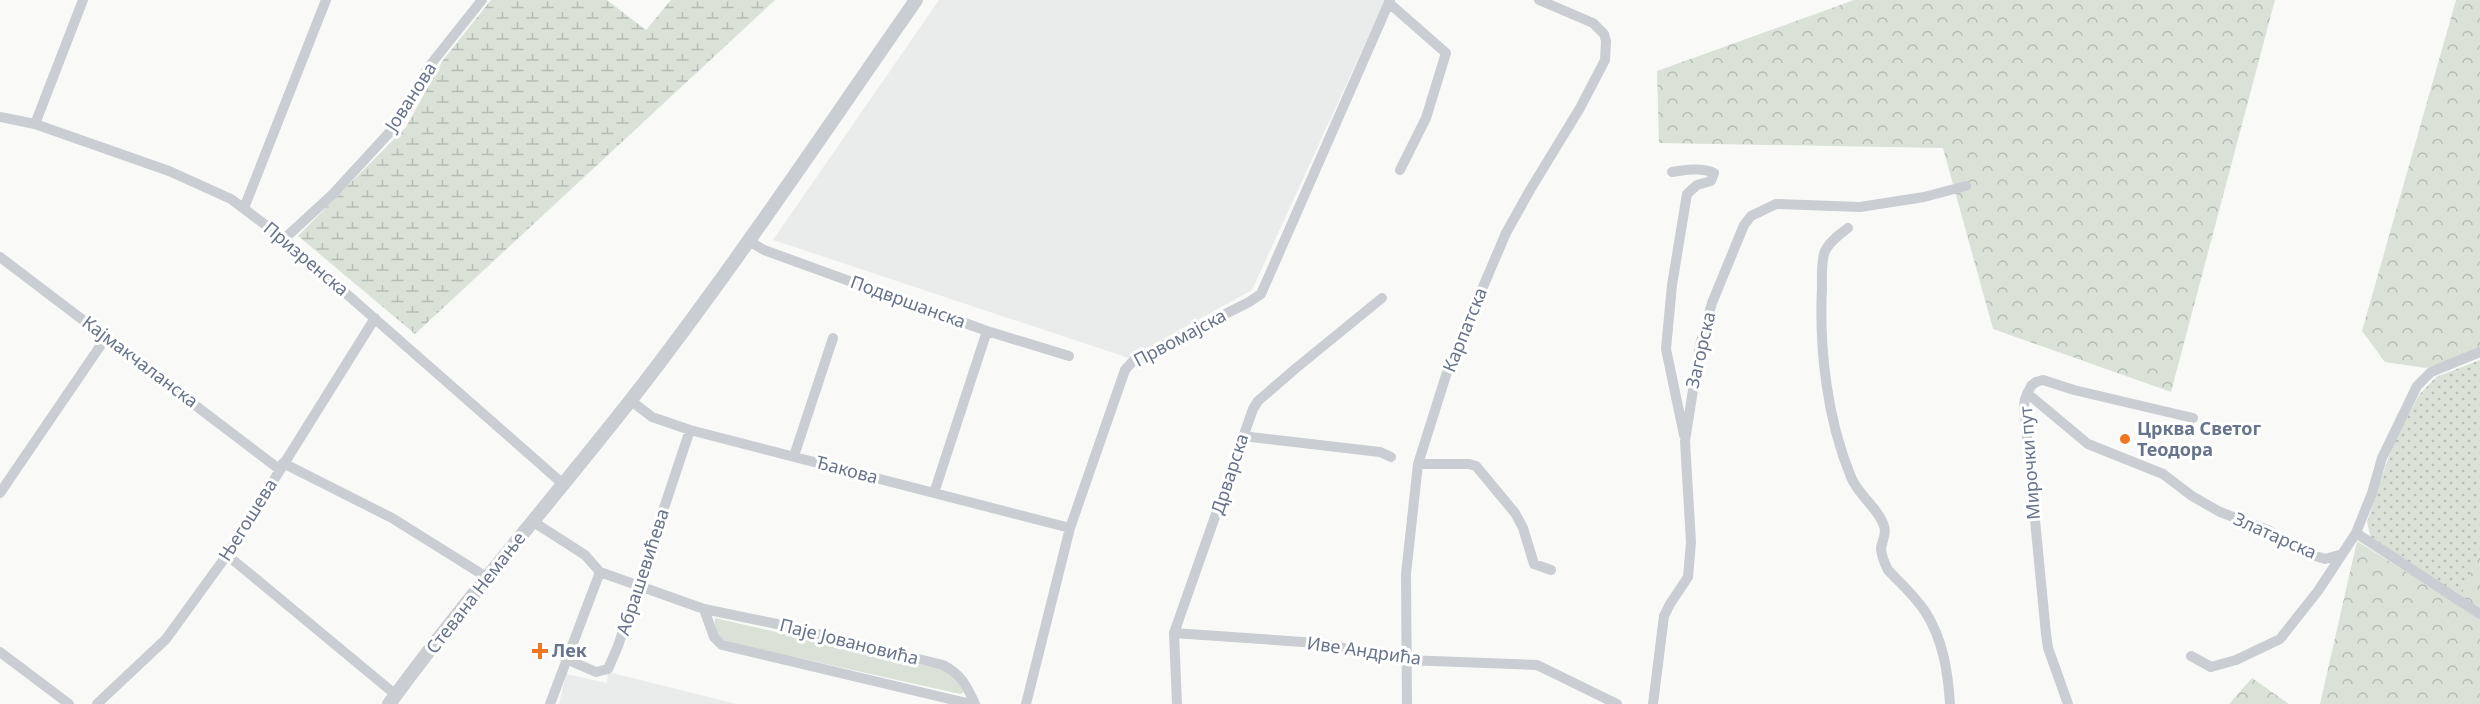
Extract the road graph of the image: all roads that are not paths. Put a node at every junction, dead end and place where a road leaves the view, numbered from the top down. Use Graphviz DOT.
graph roads {
  1 [pos="83,0"];
  2 [pos="326,0"];
  3 [pos="482,0"];
  4 [pos="916,0"];
  5 [pos="1539,0"];
  6 [pos="1390,2"];
  7 [pos="0,117"];
  8 [pos="35,124"];
  9 [pos="1400,170"];
  10 [pos="1672,172"];
  11 [pos="1966,186"];
  12 [pos="244,208"];
  13 [pos="1848,228"];
  14 [pos="284,240"];
  15 [pos="749,241"];
  16 [pos="0,257"];
  17 [pos="1382,298"];
  18 [pos="375,318"];
  19 [pos="987,331"];
  20 [pos="107,336"];
  21 [pos="833,338"];
  22 [pos="2480,352"];
  23 [pos="1069,356"];
  24 [pos="2027,393"];
  25 [pos="630,400"];
  26 [pos="652,417"];
  27 [pos="2193,418"];
  28 [pos="612,423"];
  29 [pos="690,430"];
  30 [pos="1242,436"];
  31 [pos="1685,441"];
  32 [pos="794,456"];
  33 [pos="1391,457"];
  34 [pos="1418,464"];
  35 [pos="281,466"];
  36 [pos="564,484"];
  37 [pos="0,493"];
  38 [pos="934,493"];
  39 [pos="532,521"];
  40 [pos="1070,528"];
  41 [pos="2356,533"];
  42 [pos="2342,554"];
  43 [pos="227,555"];
  44 [pos="1551,570"];
  45 [pos="600,572"];
  46 [pos="488,578"];
  47 [pos="638,586"];
  48 [pos="704,609"];
  49 [pos="2480,614"];
  50 [pos="1174,633"];
  51 [pos="0,652"];
  52 [pos="2191,656"];
  53 [pos="566,659"];
  54 [pos="1405,660"];
  55 [pos="393,700"];
  56 [pos="69,704"];
  57 [pos="97,704"];
  58 [pos="550,704"];
  59 [pos="973,704"];
  60 [pos="1026,704"];
  61 [pos="1177,704"];
  62 [pos="1407,704"];
  63 [pos="1617,704"];
  64 [pos="1653,704"];
  65 [pos="1950,704"];
  66 [pos="2068,704"];
  1 -- 8 [label="street"];
  2 -- 12 [label="street"];
  3 -- 14 [label="street, Јованова"];
  4 -- 15 [label="street"];
  5 -- 34 [label="street, Карпатска"];
  6 -- 9 [label="street"];
  6 -- 40 [label="street, Првомајска"];
  7 -- 8 [label="street, Призренска"];
  8 -- 12 [label="street, Призренска"];
  10 -- 31 [label="street"];
  11 -- 31 [label="street, Загорска"];
  12 -- 14 [label="street, Призренска"];
  13 -- 65 [label="street"];
  14 -- 18 [label="street, Призренска"];
  15 -- 19 [label="street, Подвршанска"];
  15 -- 25 [label="street"];
  16 -- 20 [label="street, Кајмакчаланска"];
  17 -- 30 [label="street, Дрварска"];
  18 -- 35 [label="street, Његошева"];
  18 -- 36 [label="street, Призренска"];
  19 -- 23 [label="street, Подвршанска"];
  19 -- 38 [label="street"];
  20 -- 35 [label="street, Кајмакчаланска"];
  20 -- 37 [label="street"];
  21 -- 32 [label="street"];
  22 -- 41 [label="street"];
  24 -- 27 [label="street, Мирочки пут"];
  24 -- 42 [label="street, Златарска"];
  24 -- 66 [label="street, Мирочки пут"];
  25 -- 26 [label="street, Ђакова"];
  25 -- 28 [label="street"];
  26 -- 28 [label="street"];
  26 -- 29 [label="street, Ђакова"];
  28 -- 36 [label="street"];
  29 -- 32 [label="street, Ђакова"];
  29 -- 47 [label="street, Абрашевићева"];
  30 -- 33 [label="street"];
  30 -- 50 [label="street, Дрварска"];
  31 -- 64 [label="street, Загорска"];
  32 -- 38 [label="street, Ђакова"];
  34 -- 44 [label="street"];
  34 -- 54 [label="street, Карпатска"];
  35 -- 43 [label="street, Његошева"];
  35 -- 46 [label="street, Кајмакчаланска"];
  36 -- 39 [label="street, Стевана Немање"];
  38 -- 40 [label="street, Ђакова"];
  39 -- 45 [label="street, Паје Јовановића"];
  39 -- 46 [label="street, Стевана Немање"];
  40 -- 60 [label="street, Првомајска"];
  41 -- 42 [label="street"];
  41 -- 49 [label="street"];
  42 -- 52 [label="street"];
  43 -- 55 [label="street"];
  43 -- 57 [label="street, Његошева"];
  45 -- 47 [label="street, Паје Јовановића"];
  45 -- 53 [label="street"];
  46 -- 55 [label="street, Стевана Немање"];
  47 -- 48 [label="street, Паје Јовановића"];
  47 -- 53 [label="street, Абрашевићева"];
  48 -- 59 [label="street, Паје Јовановића"];
  48 -- 59 [label="street, Паје Јовановића"];
  50 -- 54 [label="street, Иве Андрића"];
  50 -- 61 [label="street, Дрварска"];
  51 -- 56 [label="street"];
  53 -- 58 [label="street"];
  54 -- 62 [label="street, Карпатска"];
  54 -- 63 [label="street, Иве Андрића"];
}
